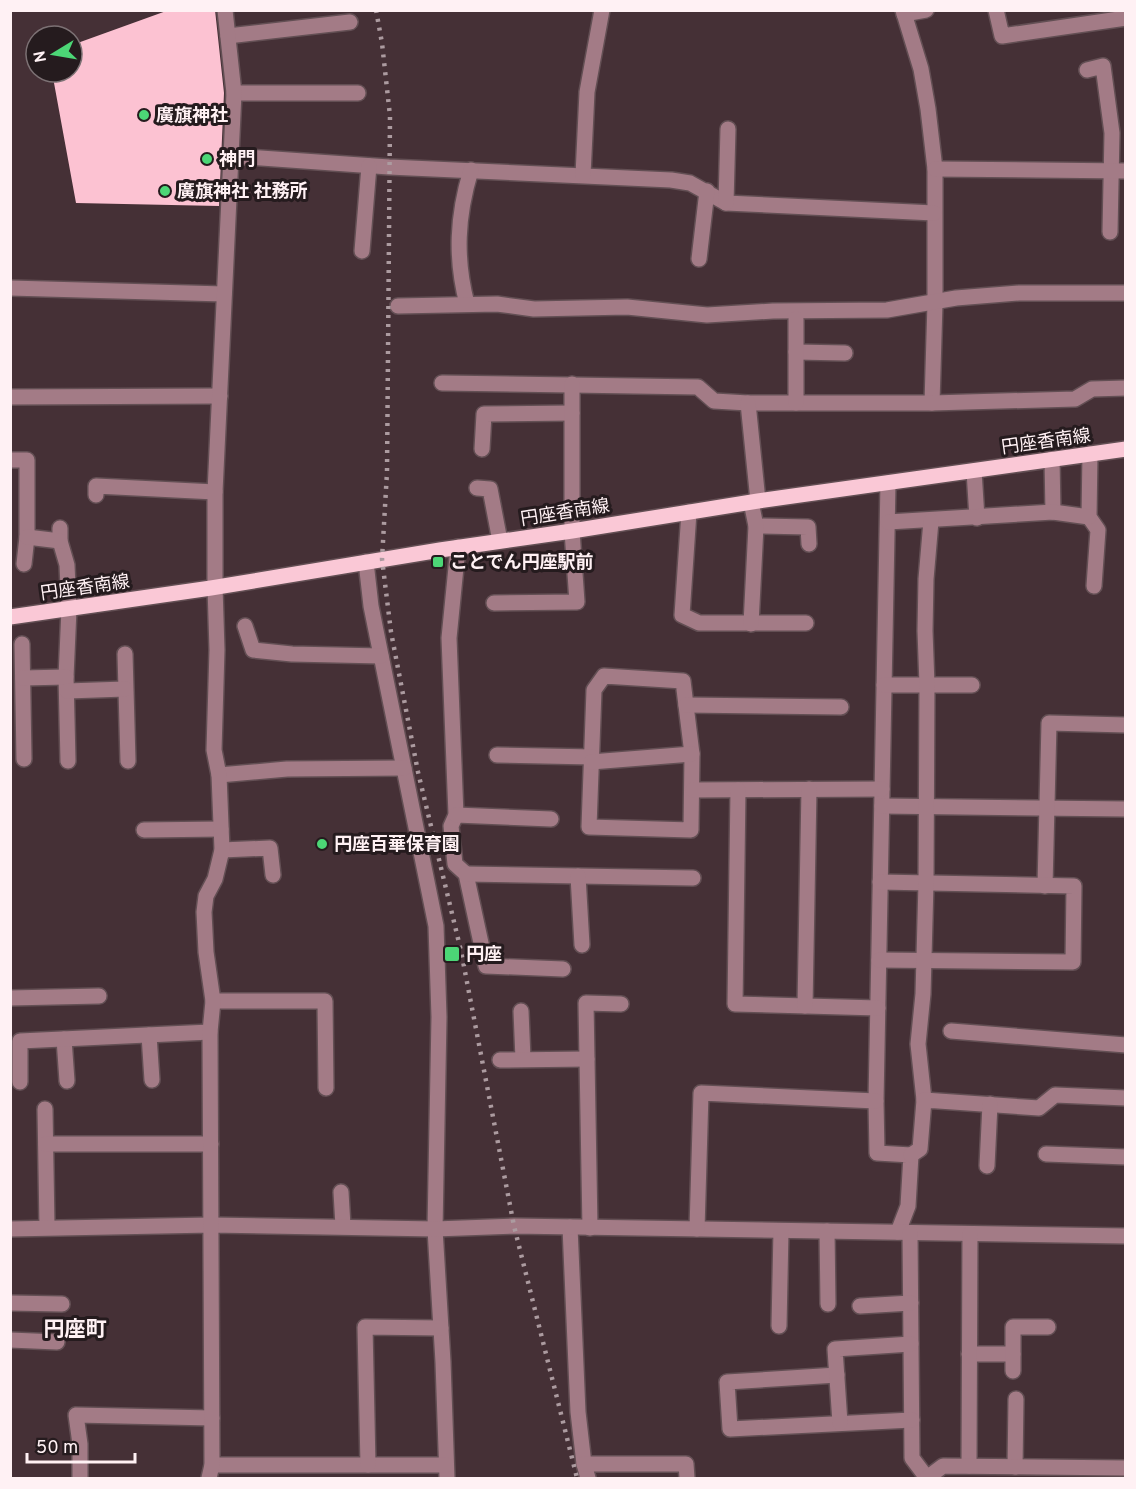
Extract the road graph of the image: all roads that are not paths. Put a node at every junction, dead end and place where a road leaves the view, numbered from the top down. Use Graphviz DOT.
graph roads {
  1 [pos="225,10"];
  2 [pos="602,10"];
  3 [pos="926,10"];
  4 [pos="996,10"];
  5 [pos="903,12"];
  6 [pos="1125,18"];
  7 [pos="350,22"];
  8 [pos="228,36"];
  9 [pos="1087,70"];
  10 [pos="234,93"];
  11 [pos="358,93"];
  12 [pos="728,129"];
  13 [pos="231,156"];
  14 [pos="369,166"];
  15 [pos="935,169"];
  16 [pos="471,170"];
  17 [pos="1118,171"];
  18 [pos="583,175"];
  19 [pos="707,191"];
  20 [pos="726,203"];
  21 [pos="934,213"];
  22 [pos="1110,232"];
  23 [pos="362,251"];
  24 [pos="699,260"];
  25 [pos="10,288"];
  26 [pos="1125,293"];
  27 [pos="224,294"];
  28 [pos="935,303"];
  29 [pos="467,304"];
  30 [pos="398,306"];
  31 [pos="796,320"];
  32 [pos="796,352"];
  33 [pos="845,353"];
  34 [pos="442,383"];
  35 [pos="572,384"];
  36 [pos="1125,388"];
  37 [pos="220,396"];
  38 [pos="10,397"];
  39 [pos="748,403"];
  40 [pos="796,403"];
  41 [pos="932,403"];
  42 [pos="572,412"];
  43 [pos="1125,448"];
  44 [pos="482,449"];
  45 [pos="1090,454"];
  46 [pos="1052,459"];
  47 [pos="10,460"];
  48 [pos="974,471"];
  49 [pos="888,483"];
  50 [pos="477,488"];
  51 [pos="215,492"];
  52 [pos="96,495"];
  53 [pos="755,502"];
  54 [pos="689,512"];
  55 [pos="1053,512"];
  56 [pos="1089,517"];
  57 [pos="977,518"];
  58 [pos="930,521"];
  59 [pos="888,522"];
  60 [pos="756,526"];
  61 [pos="572,531"];
  62 [pos="27,537"];
  63 [pos="500,542"];
  64 [pos="809,544"];
  65 [pos="458,547"];
  66 [pos="366,562"];
  67 [pos="24,564"];
  68 [pos="1094,586"];
  69 [pos="215,587"];
  70 [pos="494,603"];
  71 [pos="69,609"];
  72 [pos="10,617"];
  73 [pos="806,623"];
  74 [pos="751,624"];
  75 [pos="245,626"];
  76 [pos="22,644"];
  77 [pos="125,654"];
  78 [pos="381,656"];
  79 [pos="23,678"];
  80 [pos="67,684"];
  81 [pos="884,685"];
  82 [pos="927,685"];
  83 [pos="972,685"];
  84 [pos="125,688"];
  85 [pos="686,705"];
  86 [pos="841,707"];
  87 [pos="1125,725"];
  88 [pos="692,754"];
  89 [pos="497,755"];
  90 [pos="24,759"];
  91 [pos="591,759"];
  92 [pos="68,761"];
  93 [pos="128,761"];
  94 [pos="404,768"];
  95 [pos="219,775"];
  96 [pos="809,789"];
  97 [pos="882,789"];
  98 [pos="693,790"];
  99 [pos="738,790"];
  100 [pos="882,806"];
  101 [pos="926,806"];
  102 [pos="1047,808"];
  103 [pos="1125,809"];
  104 [pos="456,815"];
  105 [pos="551,819"];
  106 [pos="221,829"];
  107 [pos="144,830"];
  108 [pos="222,850"];
  109 [pos="466,874"];
  110 [pos="273,875"];
  111 [pos="578,876"];
  112 [pos="693,878"];
  113 [pos="880,882"];
  114 [pos="926,883"];
  115 [pos="1046,886"];
  116 [pos="582,945"];
  117 [pos="879,960"];
  118 [pos="923,960"];
  119 [pos="563,969"];
  120 [pos="99,996"];
  121 [pos="10,998"];
  122 [pos="213,1001"];
  123 [pos="621,1004"];
  124 [pos="805,1006"];
  125 [pos="878,1008"];
  126 [pos="521,1011"];
  127 [pos="951,1031"];
  128 [pos="210,1032"];
  129 [pos="149,1035"];
  130 [pos="64,1039"];
  131 [pos="1125,1045"];
  132 [pos="523,1059"];
  133 [pos="587,1059"];
  134 [pos="500,1060"];
  135 [pos="152,1080"];
  136 [pos="67,1081"];
  137 [pos="20,1082"];
  138 [pos="326,1088"];
  139 [pos="1125,1098"];
  140 [pos="924,1100"];
  141 [pos="876,1101"];
  142 [pos="990,1104"];
  143 [pos="45,1109"];
  144 [pos="211,1143"];
  145 [pos="46,1144"];
  146 [pos="1046,1154"];
  147 [pos="911,1155"];
  148 [pos="1125,1157"];
  149 [pos="987,1166"];
  150 [pos="341,1191"];
  151 [pos="211,1225"];
  152 [pos="343,1226"];
  153 [pos="47,1227"];
  154 [pos="570,1227"];
  155 [pos="10,1228"];
  156 [pos="590,1228"];
  157 [pos="435,1229"];
  158 [pos="697,1229"];
  159 [pos="780,1231"];
  160 [pos="827,1231"];
  161 [pos="904,1233"];
  162 [pos="970,1234"];
  163 [pos="1125,1236"];
  164 [pos="10,1303"];
  165 [pos="62,1304"];
  166 [pos="828,1304"];
  167 [pos="911,1304"];
  168 [pos="860,1306"];
  169 [pos="779,1326"];
  170 [pos="1048,1327"];
  171 [pos="441,1328"];
  172 [pos="10,1340"];
  173 [pos="57,1342"];
  174 [pos="911,1344"];
  175 [pos="969,1354"];
  176 [pos="1013,1354"];
  177 [pos="1012,1371"];
  178 [pos="837,1375"];
  179 [pos="1016,1399"];
  180 [pos="212,1418"];
  181 [pos="912,1420"];
  182 [pos="840,1423"];
  183 [pos="368,1465"];
  184 [pos="969,1466"];
  185 [pos="1015,1467"];
  186 [pos="1125,1468"];
  187 [pos="586,1471"];
  188 [pos="210,1472"];
  189 [pos="447,1472"];
  190 [pos="80,1477"];
  191 [pos="927,1478"];
  192 [pos="687,1479"];
  1 -- 8 [label="street"];
  2 -- 18 [label="street"];
  3 -- 5 [label="street"];
  4 -- 6 [label="street"];
  5 -- 15 [label="street"];
  7 -- 8 [label="street"];
  8 -- 10 [label="street"];
  9 -- 17 [label="street"];
  10 -- 11 [label="street"];
  10 -- 13 [label="street"];
  12 -- 20 [label="street"];
  13 -- 14 [label="street"];
  13 -- 27 [label="street"];
  14 -- 16 [label="street"];
  14 -- 23 [label="street"];
  15 -- 17 [label="street"];
  15 -- 21 [label="street"];
  16 -- 18 [label="street"];
  16 -- 29 [label="street"];
  17 -- 22 [label="street"];
  18 -- 19 [label="street"];
  19 -- 20 [label="street"];
  19 -- 24 [label="street"];
  20 -- 21 [label="street"];
  21 -- 28 [label="street"];
  25 -- 27 [label="street"];
  26 -- 28 [label="street"];
  27 -- 37 [label="street"];
  28 -- 29 [label="street"];
  28 -- 41 [label="street"];
  29 -- 30 [label="street"];
  31 -- 32 [label="street"];
  32 -- 33 [label="street"];
  32 -- 40 [label="street"];
  34 -- 35 [label="street"];
  35 -- 39 [label="street"];
  35 -- 42 [label="street"];
  36 -- 41 [label="street"];
  37 -- 38 [label="street"];
  37 -- 51 [label="street"];
  39 -- 40 [label="street"];
  39 -- 53 [label="street"];
  40 -- 41 [label="street"];
  42 -- 44 [label="street"];
  42 -- 61 [label="street"];
  43 -- 45 [label="main road, 円座香南線"];
  45 -- 46 [label="main road, 円座香南線"];
  45 -- 56 [label="street"];
  46 -- 48 [label="main road, 円座香南線"];
  46 -- 55 [label="street"];
  47 -- 62 [label="street"];
  48 -- 49 [label="main road, 円座香南線"];
  48 -- 57 [label="street"];
  49 -- 53 [label="main road, 円座香南線"];
  49 -- 59 [label="street"];
  50 -- 63 [label="street"];
  51 -- 52 [label="street"];
  51 -- 69 [label="street"];
  53 -- 54 [label="main road, 円座香南線"];
  53 -- 60 [label="street"];
  54 -- 61 [label="main road, 円座香南線"];
  54 -- 74 [label="street"];
  55 -- 56 [label="street"];
  55 -- 57 [label="street"];
  56 -- 68 [label="street"];
  57 -- 58 [label="street"];
  58 -- 59 [label="street"];
  58 -- 82 [label="street"];
  59 -- 81 [label="street"];
  60 -- 64 [label="street"];
  60 -- 74 [label="street"];
  61 -- 63 [label="main road, 円座香南線"];
  61 -- 70 [label="street"];
  62 -- 67 [label="street"];
  62 -- 71 [label="street"];
  63 -- 65 [label="main road, 円座香南線"];
  65 -- 66 [label="main road, 円座香南線"];
  65 -- 104 [label="street"];
  66 -- 69 [label="main road, 円座香南線"];
  66 -- 78 [label="street"];
  69 -- 71 [label="main road, 円座香南線"];
  69 -- 95 [label="street"];
  71 -- 72 [label="main road, 円座香南線"];
  71 -- 80 [label="street"];
  73 -- 74 [label="street"];
  75 -- 78 [label="street"];
  76 -- 79 [label="street"];
  77 -- 84 [label="street"];
  78 -- 94 [label="street"];
  79 -- 80 [label="street"];
  79 -- 90 [label="street"];
  80 -- 84 [label="street"];
  80 -- 92 [label="street"];
  81 -- 82 [label="street"];
  81 -- 97 [label="street"];
  82 -- 83 [label="street"];
  82 -- 101 [label="street"];
  84 -- 93 [label="street"];
  85 -- 86 [label="street"];
  85 -- 88 [label="street"];
  85 -- 91 [label="street"];
  87 -- 102 [label="street"];
  88 -- 91 [label="street"];
  88 -- 98 [label="street"];
  89 -- 91 [label="street"];
  91 -- 98 [label="street"];
  94 -- 95 [label="street"];
  94 -- 157 [label="street"];
  95 -- 106 [label="street"];
  96 -- 97 [label="street"];
  96 -- 99 [label="street"];
  96 -- 124 [label="street"];
  97 -- 100 [label="street"];
  98 -- 99 [label="street"];
  99 -- 124 [label="street"];
  100 -- 101 [label="street"];
  100 -- 113 [label="street"];
  101 -- 102 [label="street"];
  101 -- 114 [label="street"];
  102 -- 103 [label="street"];
  102 -- 115 [label="street"];
  104 -- 105 [label="street"];
  104 -- 109 [label="street"];
  106 -- 107 [label="street"];
  106 -- 108 [label="street"];
  108 -- 110 [label="street"];
  108 -- 122 [label="street"];
  109 -- 111 [label="street"];
  109 -- 119 [label="street"];
  111 -- 112 [label="street"];
  111 -- 116 [label="street"];
  113 -- 114 [label="street"];
  113 -- 117 [label="street"];
  114 -- 115 [label="street"];
  114 -- 118 [label="street"];
  115 -- 118 [label="street"];
  117 -- 118 [label="street"];
  117 -- 125 [label="street"];
  118 -- 140 [label="street"];
  120 -- 121 [label="street"];
  122 -- 128 [label="street"];
  122 -- 138 [label="street"];
  123 -- 133 [label="street"];
  124 -- 125 [label="street"];
  125 -- 141 [label="street"];
  126 -- 132 [label="street"];
  127 -- 131 [label="street"];
  128 -- 129 [label="street"];
  128 -- 144 [label="street"];
  129 -- 130 [label="street"];
  129 -- 135 [label="street"];
  130 -- 136 [label="street"];
  130 -- 137 [label="street"];
  132 -- 133 [label="street"];
  132 -- 134 [label="street"];
  133 -- 156 [label="street"];
  139 -- 142 [label="street"];
  140 -- 142 [label="street"];
  140 -- 147 [label="street"];
  141 -- 147 [label="street"];
  141 -- 158 [label="street"];
  142 -- 149 [label="street"];
  143 -- 145 [label="street"];
  144 -- 145 [label="street"];
  144 -- 151 [label="street"];
  145 -- 153 [label="street"];
  146 -- 148 [label="street"];
  147 -- 161 [label="street"];
  150 -- 152 [label="street"];
  151 -- 152 [label="street"];
  151 -- 153 [label="street"];
  151 -- 180 [label="street"];
  152 -- 157 [label="street"];
  153 -- 155 [label="street"];
  154 -- 156 [label="street"];
  154 -- 157 [label="street"];
  154 -- 187 [label="street"];
  156 -- 158 [label="street"];
  157 -- 171 [label="street"];
  158 -- 159 [label="street"];
  159 -- 160 [label="street"];
  159 -- 169 [label="street"];
  160 -- 161 [label="street"];
  160 -- 166 [label="street"];
  161 -- 162 [label="street"];
  161 -- 167 [label="street"];
  162 -- 163 [label="street"];
  162 -- 175 [label="street"];
  164 -- 165 [label="street"];
  167 -- 168 [label="street"];
  167 -- 174 [label="street"];
  170 -- 176 [label="street"];
  171 -- 183 [label="street"];
  171 -- 189 [label="street"];
  172 -- 173 [label="street"];
  174 -- 178 [label="street"];
  174 -- 181 [label="street"];
  175 -- 176 [label="street"];
  175 -- 184 [label="street"];
  176 -- 177 [label="street"];
  178 -- 182 [label="street"];
  178 -- 182 [label="street"];
  179 -- 185 [label="street"];
  180 -- 188 [label="street"];
  180 -- 190 [label="street"];
  181 -- 182 [label="street"];
  181 -- 191 [label="street"];
  183 -- 188 [label="street"];
  183 -- 189 [label="street"];
  184 -- 185 [label="street"];
  184 -- 191 [label="street"];
  185 -- 186 [label="street"];
  187 -- 192 [label="street"];
}
